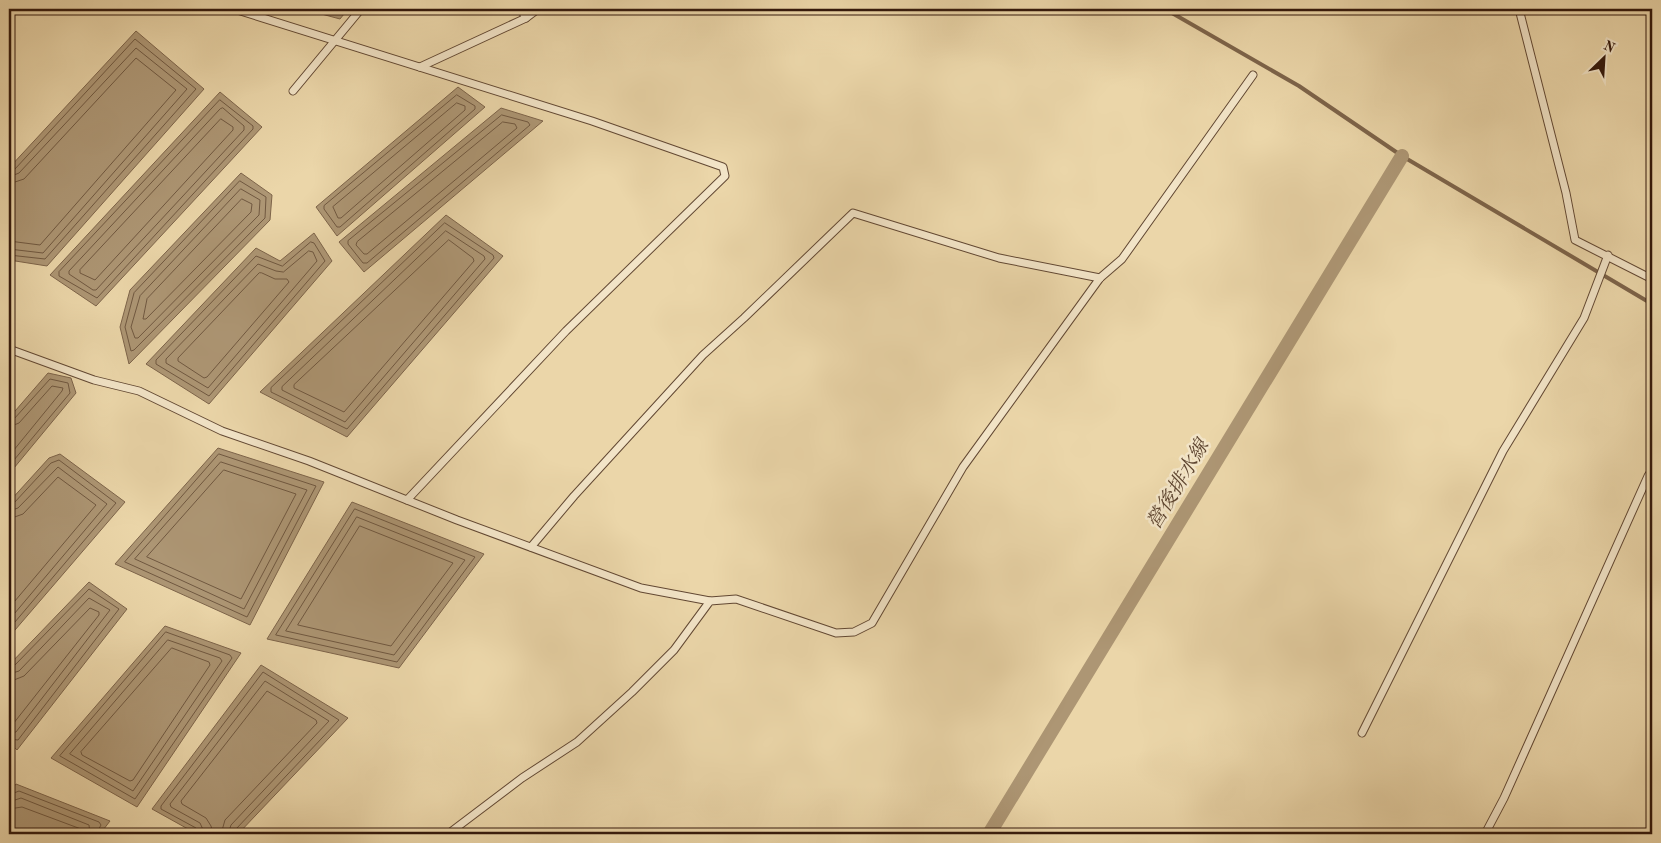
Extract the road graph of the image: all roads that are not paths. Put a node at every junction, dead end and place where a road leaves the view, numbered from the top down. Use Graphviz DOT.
graph roads {
  1 [pos="234,9"];
  2 [pos="361,9"];
  3 [pos="521,9"];
  4 [pos="538,9"];
  5 [pos="1519,9"];
  6 [pos="526,18"];
  7 [pos="336,41"];
  8 [pos="420,67"];
  9 [pos="1253,75"];
  10 [pos="293,90"];
  11 [pos="1608,255"];
  12 [pos="1100,278"];
  13 [pos="1652,279"];
  14 [pos="9,349"];
  15 [pos="1652,470"];
  16 [pos="407,500"];
  17 [pos="531,547"];
  18 [pos="710,601"];
  19 [pos="1362,733"];
  20 [pos="448,834"];
  21 [pos="1484,834"];
  1 -- 7 [label="lane"];
  2 -- 7 [label="lane"];
  3 -- 6 [label="lane"];
  4 -- 6 [label="lane"];
  5 -- 11 [label="lane"];
  6 -- 8 [label="lane"];
  7 -- 8 [label="lane"];
  7 -- 10 [label="lane"];
  8 -- 16 [label="lane"];
  9 -- 12 [label="lane"];
  11 -- 13 [label="lane"];
  11 -- 19 [label="lane"];
  12 -- 17 [label="lane"];
  12 -- 18 [label="lane"];
  14 -- 16 [label="lane"];
  15 -- 21 [label="lane"];
  16 -- 17 [label="lane"];
  17 -- 18 [label="lane"];
  18 -- 20 [label="lane"];
}
